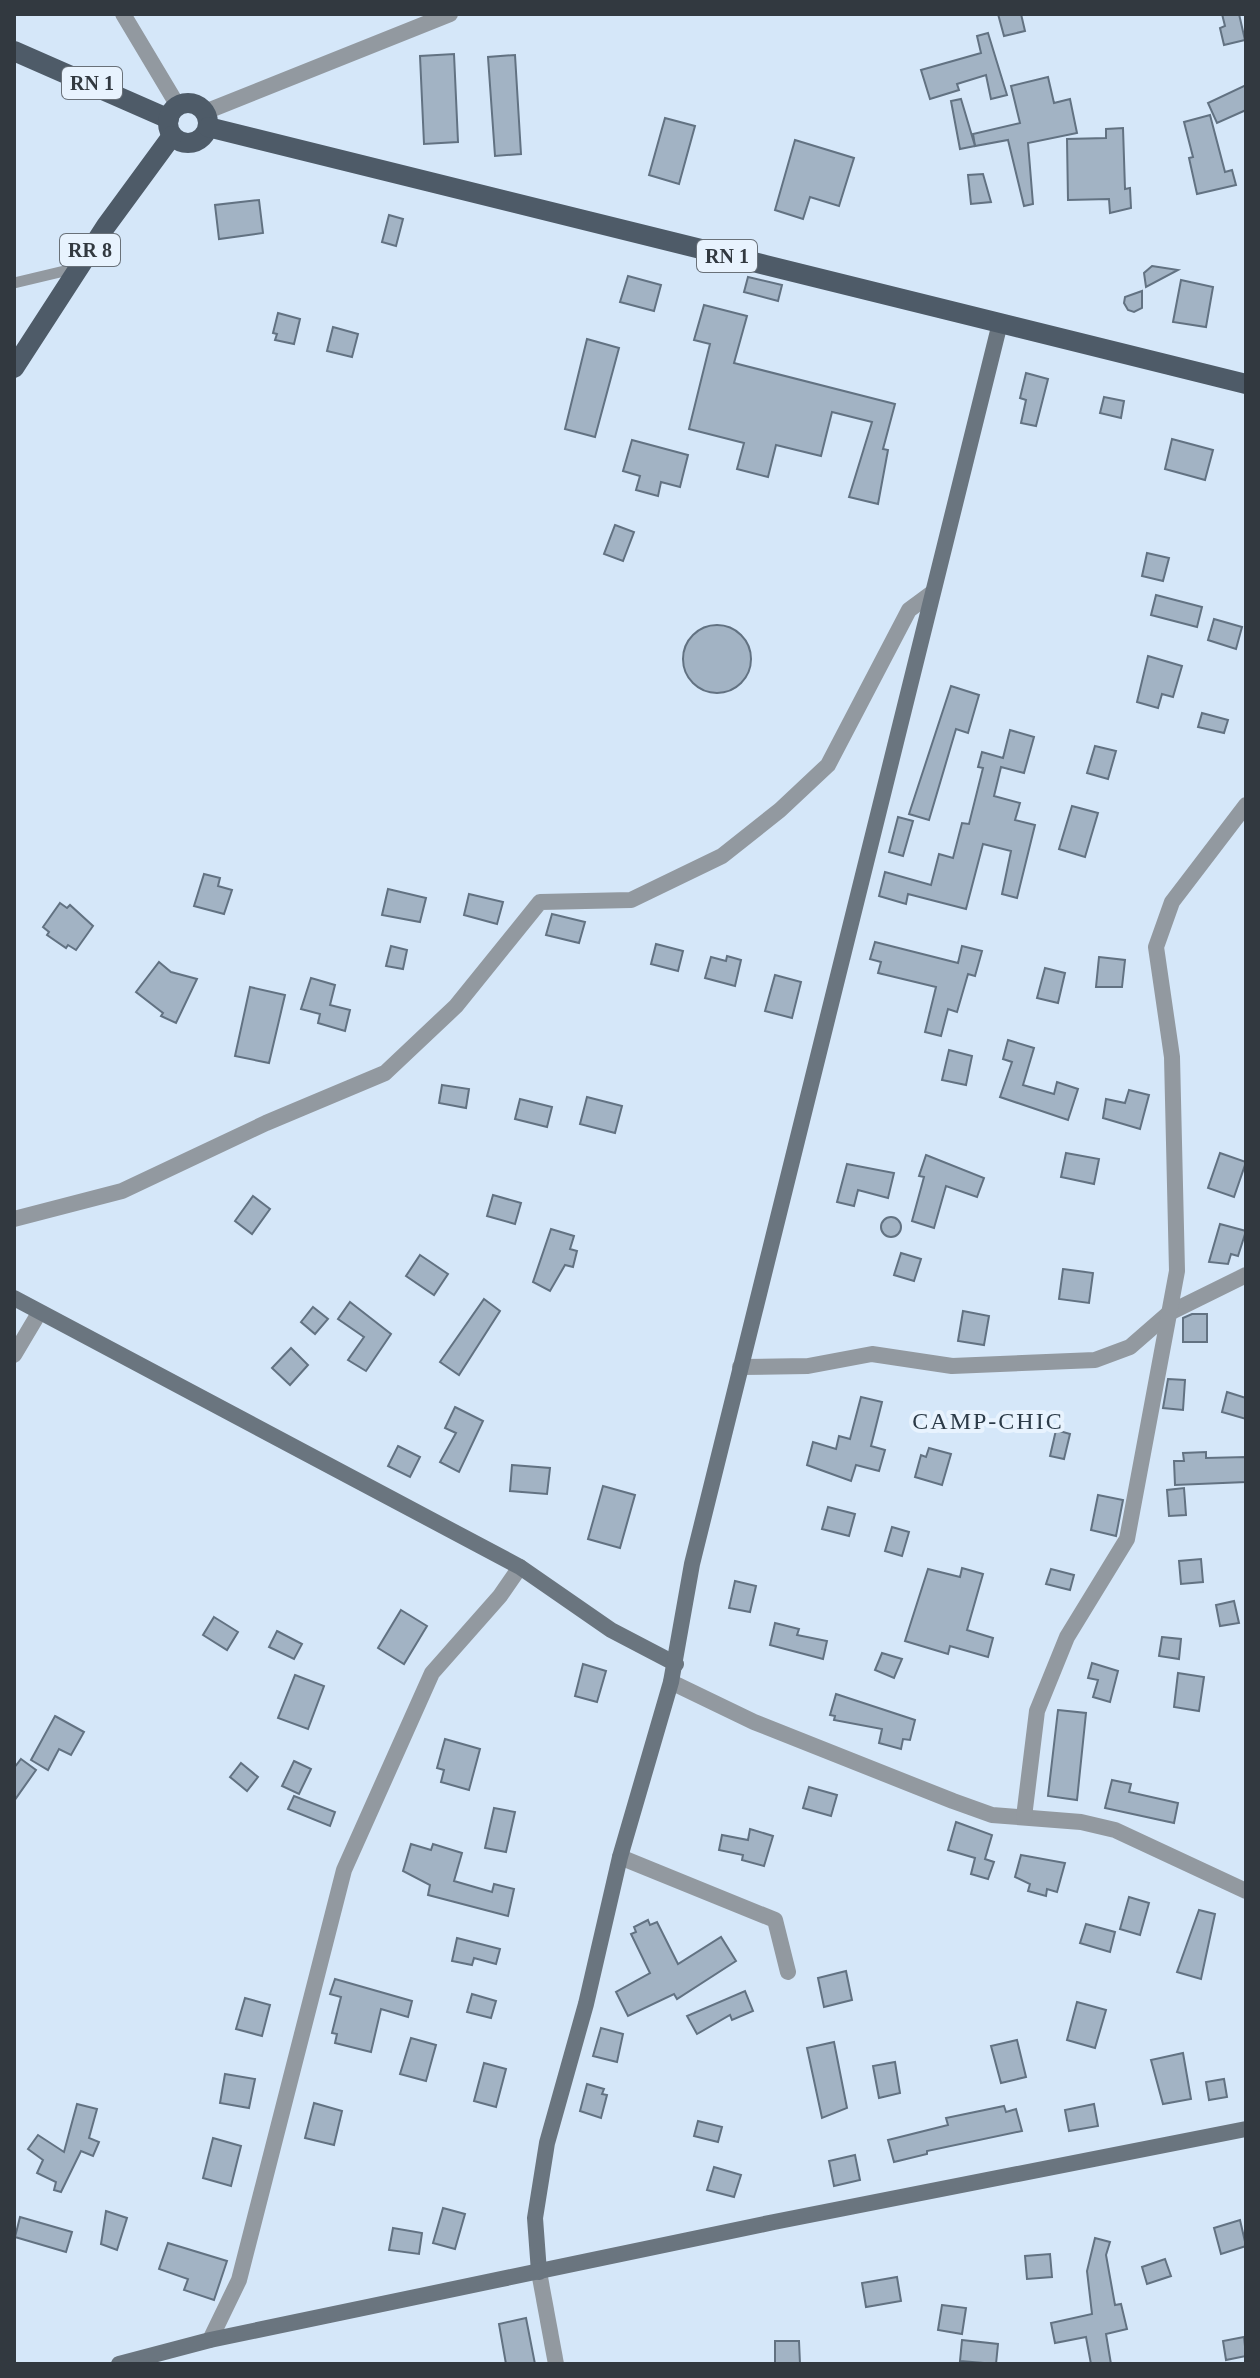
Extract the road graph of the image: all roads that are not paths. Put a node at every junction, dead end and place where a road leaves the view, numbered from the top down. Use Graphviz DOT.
graph roads {
  1 [pos="123,14"];
  2 [pos="450,14"];
  3 [pos="14,51"];
  4 [pos="173,120"];
  5 [pos="206,120"];
  6 [pos="78,268"];
  7 [pos="14,283"];
  8 [pos="1000,323"];
  9 [pos="14,368"];
  10 [pos="1246,384"];
  11 [pos="932,593"];
  12 [pos="1246,805"];
  13 [pos="14,1219"];
  14 [pos="1246,1275"];
  15 [pos="14,1298"];
  16 [pos="39,1313"];
  17 [pos="1169,1313"];
  18 [pos="14,1355"];
  19 [pos="740,1367"];
  20 [pos="520,1567"];
  21 [pos="676,1664"];
  22 [pos="671,1682"];
  23 [pos="1024,1817"];
  24 [pos="620,1857"];
  25 [pos="1246,1891"];
  26 [pos="788,1972"];
  27 [pos="1246,2129"];
  28 [pos="539,2272"];
  29 [pos="210,2340"];
  30 [pos="119,2364"];
  31 [pos="556,2364"];
  1 -- 4 [label="street"];
  2 -- 5 [label="street"];
  3 -- 4 [label="main road, RN 1"];
  4 -- 5 [label="main road"];
  4 -- 5 [label="main road"];
  4 -- 6 [label="main road, RR 8"];
  5 -- 8 [label="main road, RN 1"];
  6 -- 7 [label="lane"];
  6 -- 9 [label="main road, RR 8"];
  8 -- 10 [label="main road, RN 1"];
  8 -- 11 [label="street"];
  11 -- 13 [label="street"];
  11 -- 19 [label="street"];
  12 -- 17 [label="street"];
  14 -- 17 [label="street"];
  15 -- 16 [label="street"];
  16 -- 18 [label="street"];
  16 -- 20 [label="street"];
  17 -- 19 [label="street"];
  17 -- 23 [label="street"];
  19 -- 21 [label="street"];
  20 -- 21 [label="street"];
  20 -- 29 [label="street"];
  21 -- 22 [label="street"];
  22 -- 23 [label="street"];
  22 -- 24 [label="street"];
  23 -- 25 [label="street"];
  24 -- 26 [label="street"];
  24 -- 28 [label="street"];
  27 -- 28 [label="street"];
  28 -- 29 [label="street"];
  28 -- 31 [label="street"];
  29 -- 30 [label="street"];
}
